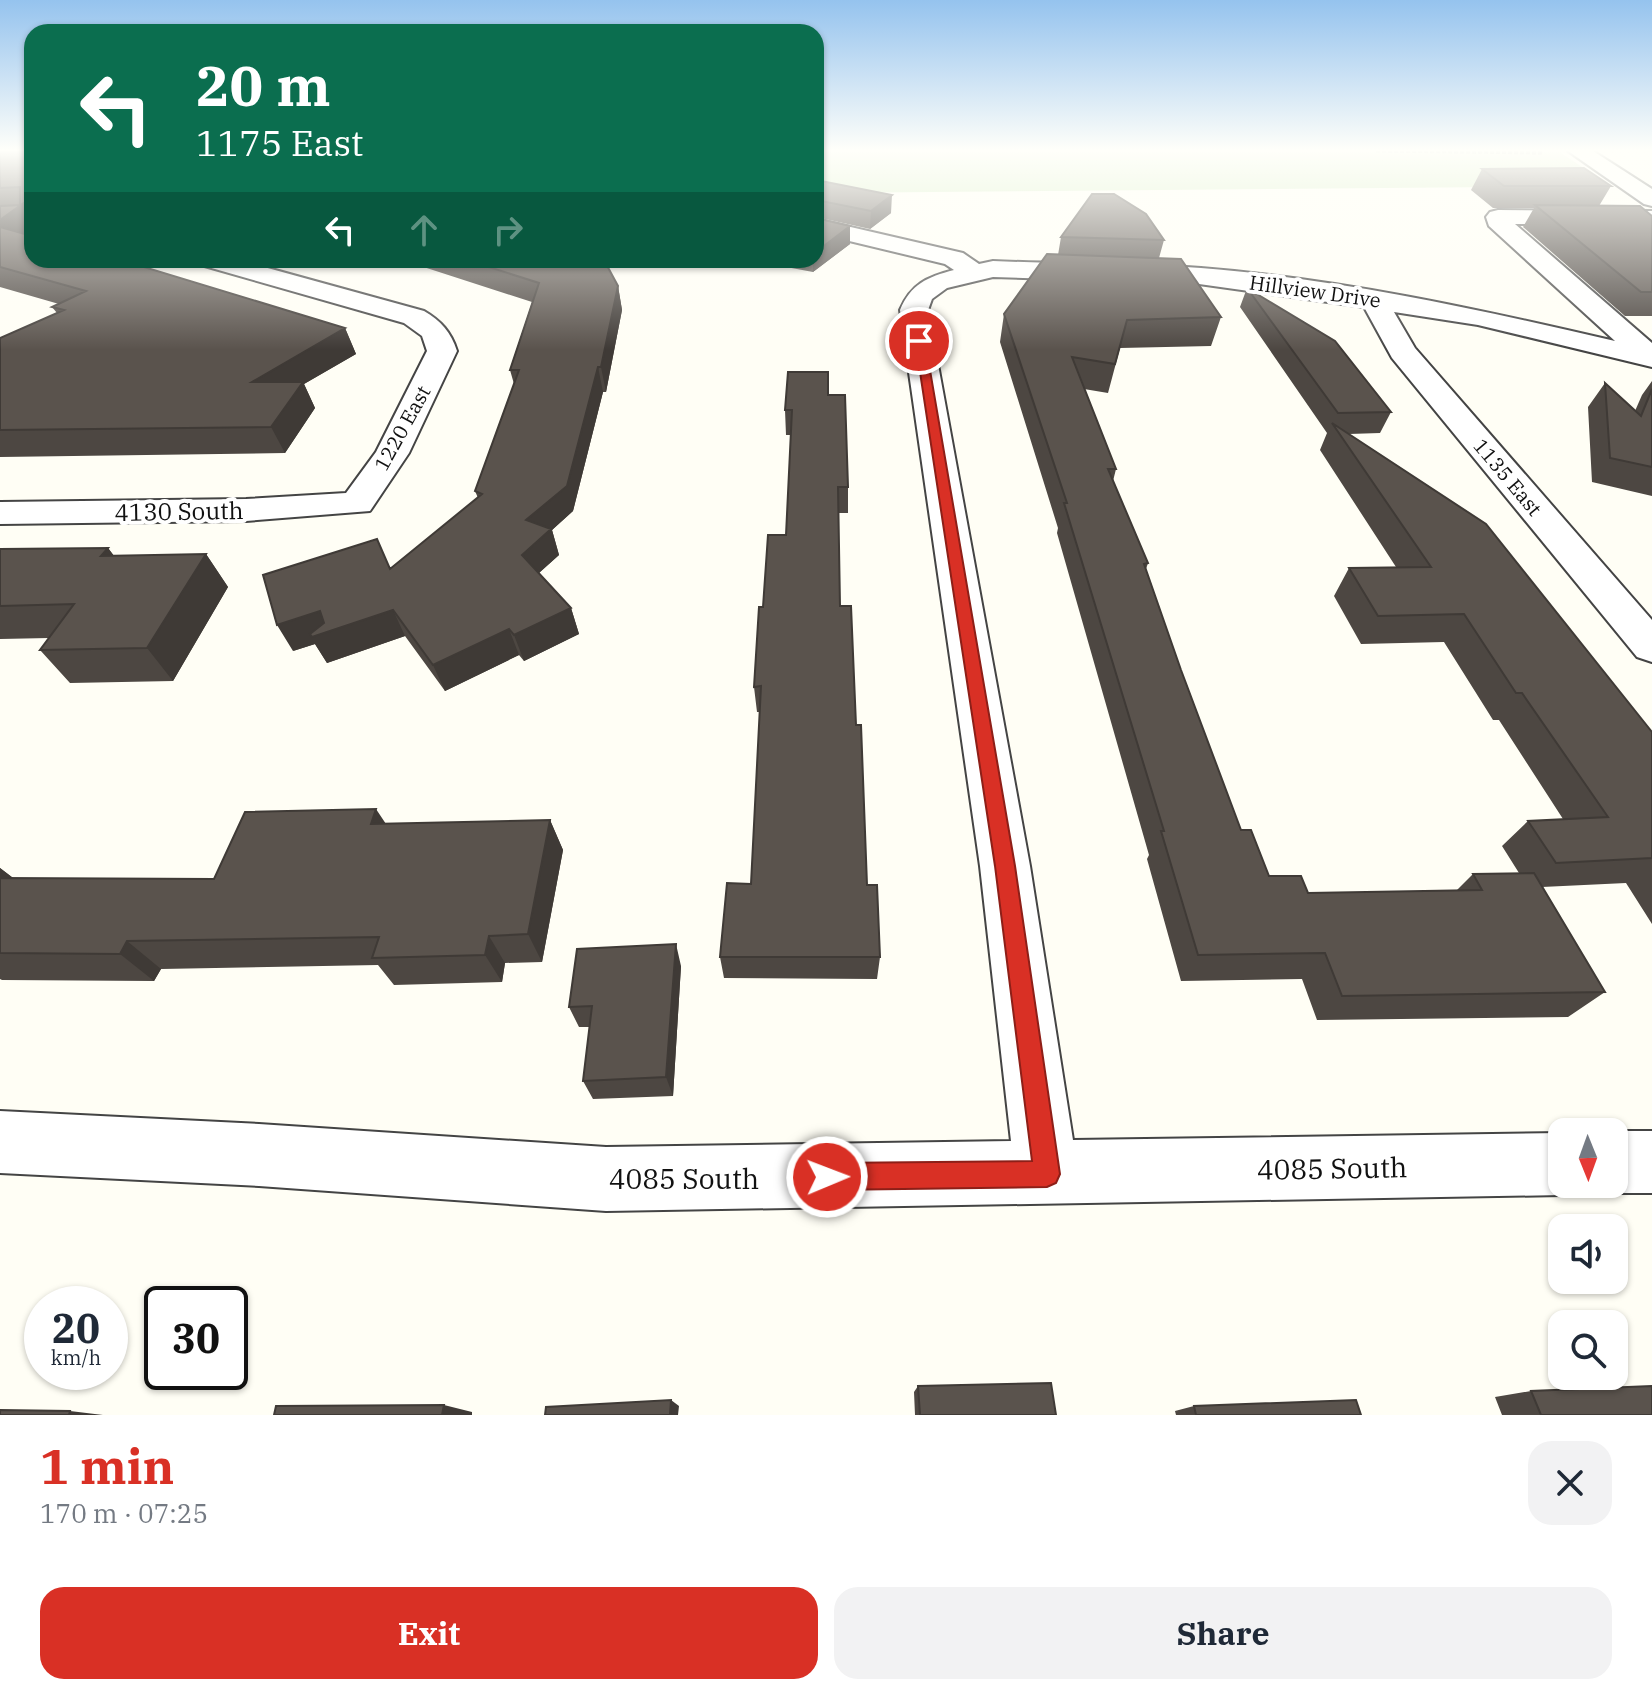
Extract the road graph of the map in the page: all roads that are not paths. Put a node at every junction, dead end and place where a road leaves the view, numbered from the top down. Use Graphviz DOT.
graph roads {
  1 [pos="1498,217"];
  2 [pos="1510,217"];
  3 [pos="1652,218"];
  4 [pos="824,228"];
  5 [pos="239,268"];
  6 [pos="973,272"];
  7 [pos="1373,299"];
  8 [pos="1652,358"];
  9 [pos="357,503"];
  10 [pos="0,513"];
  11 [pos="1652,647"];
  12 [pos="0,1142"];
  13 [pos="1628,1162"];
  14 [pos="1652,1162"];
  15 [pos="1548,1164"];
  16 [pos="1047,1174"];
  1 -- 8 [label="street"];
  2 -- 3 [label="street"];
  4 -- 6 [label="street"];
  5 -- 9 [label="street, 1220 East"];
  6 -- 7 [label="street, Hillview Drive"];
  6 -- 16 [label="street, Hillview Drive"];
  7 -- 8 [label="street, Hillview Drive"];
  7 -- 11 [label="street, 1135 East"];
  9 -- 10 [label="street, 4130 South"];
  12 -- 16 [label="street, 4085 South"];
  13 -- 14 [label="street"];
  15 -- 16 [label="street, 4085 South"];
}
